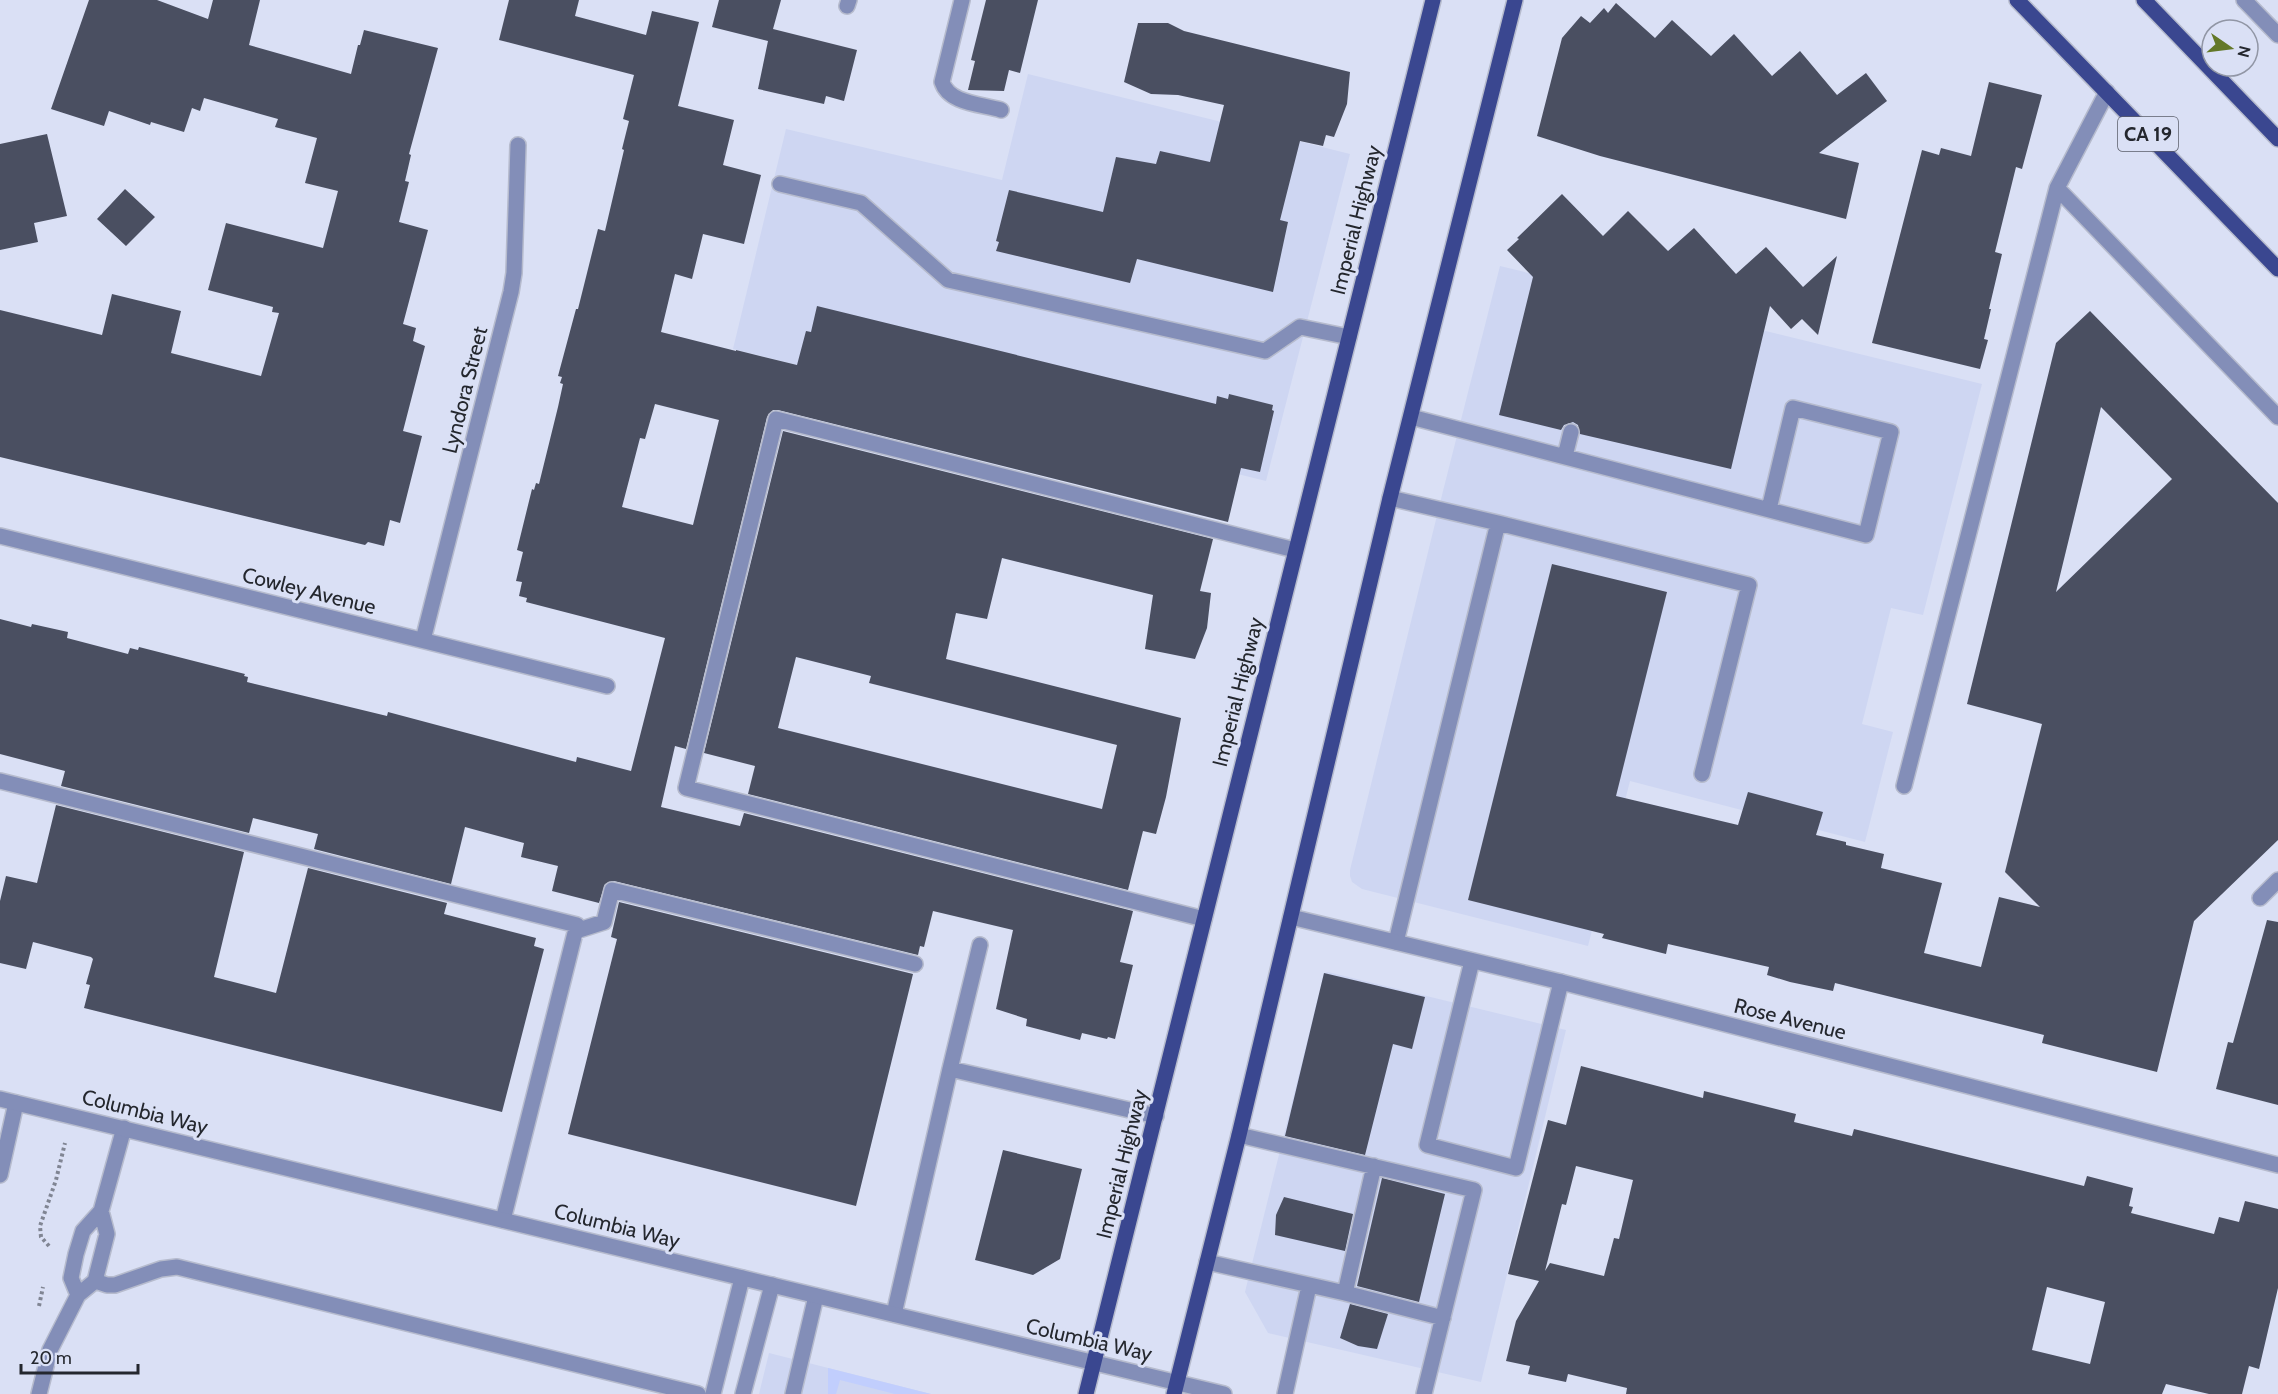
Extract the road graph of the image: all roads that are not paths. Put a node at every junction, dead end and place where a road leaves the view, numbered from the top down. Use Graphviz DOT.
graph roads {
  1 [pos="962,0"];
  2 [pos="1433,0"];
  3 [pos="1515,0"];
  4 [pos="2017,0"];
  5 [pos="2144,0"];
  6 [pos="2244,0"];
  7 [pos="2278,35"];
  8 [pos="2107,92"];
  9 [pos="1001,110"];
  10 [pos="2278,139"];
  11 [pos="518,145"];
  12 [pos="780,184"];
  13 [pos="2057,188"];
  14 [pos="2278,269"];
  15 [pos="1348,337"];
  16 [pos="1411,417"];
  17 [pos="2278,417"];
  18 [pos="1571,432"];
  19 [pos="1565,456"];
  20 [pos="1390,498"];
  21 [pos="1769,509"];
  22 [pos="1498,523"];
  23 [pos="0,536"];
  24 [pos="1295,550"];
  25 [pos="423,640"];
  26 [pos="607,686"];
  27 [pos="1702,774"];
  28 [pos="0,781"];
  29 [pos="1904,786"];
  30 [pos="2278,880"];
  31 [pos="2260,898"];
  32 [pos="1291,917"];
  33 [pos="1204,919"];
  34 [pos="576,931"];
  35 [pos="1396,942"];
  36 [pos="980,945"];
  37 [pos="1472,961"];
  38 [pos="915,964"];
  39 [pos="1561,982"];
  40 [pos="950,1069"];
  41 [pos="0,1099"];
  42 [pos="16,1103"];
  43 [pos="1156,1116"];
  44 [pos="124,1128"];
  45 [pos="1239,1135"];
  46 [pos="2278,1165"];
  47 [pos="1374,1166"];
  48 [pos="0,1175"];
  49 [pos="101,1211"];
  50 [pos="503,1220"];
  51 [pos="1207,1262"];
  52 [pos="742,1278"];
  53 [pos="95,1281"];
  54 [pos="772,1285"];
  55 [pos="1309,1286"];
  56 [pos="1345,1293"];
  57 [pos="78,1295"];
  58 [pos="816,1296"];
  59 [pos="894,1314"];
  60 [pos="1443,1318"];
  61 [pos="1093,1363"];
  62 [pos="1176,1388"];
  63 [pos="39,1394"];
  64 [pos="698,1394"];
  65 [pos="713,1394"];
  66 [pos="743,1394"];
  67 [pos="793,1394"];
  68 [pos="1086,1394"];
  69 [pos="1224,1394"];
  70 [pos="1285,1394"];
  71 [pos="1424,1394"];
  1 -- 9 [label="street"];
  2 -- 15 [label="main road, Imperial Highway"];
  3 -- 16 [label="main road"];
  4 -- 8 [label="main road, CA 19"];
  5 -- 10 [label="main road"];
  6 -- 7 [label="street"];
  8 -- 13 [label="street"];
  8 -- 14 [label="main road, CA 19"];
  11 -- 25 [label="street, Lyndora Street"];
  12 -- 15 [label="street"];
  13 -- 17 [label="street"];
  13 -- 29 [label="street"];
  15 -- 24 [label="main road, Imperial Highway"];
  16 -- 19 [label="street"];
  16 -- 20 [label="main road"];
  18 -- 19 [label="street"];
  19 -- 21 [label="street"];
  20 -- 22 [label="street"];
  20 -- 32 [label="main road"];
  21 -- 21 [label="street"];
  22 -- 27 [label="street"];
  22 -- 35 [label="street"];
  23 -- 25 [label="street, Cowley Avenue"];
  24 -- 33 [label="main road, Imperial Highway"];
  24 -- 33 [label="street"];
  25 -- 26 [label="street, Cowley Avenue"];
  28 -- 34 [label="street"];
  30 -- 31 [label="street"];
  32 -- 35 [label="street, Rose Avenue"];
  32 -- 45 [label="main road"];
  33 -- 43 [label="main road, Imperial Highway"];
  34 -- 38 [label="street"];
  34 -- 50 [label="street"];
  35 -- 37 [label="street, Rose Avenue"];
  36 -- 40 [label="street"];
  37 -- 39 [label="street, Rose Avenue"];
  37 -- 39 [label="street"];
  39 -- 46 [label="street, Rose Avenue"];
  40 -- 43 [label="street"];
  40 -- 59 [label="street"];
  41 -- 42 [label="street, Columbia Way"];
  42 -- 44 [label="street, Columbia Way"];
  42 -- 48 [label="street"];
  43 -- 61 [label="main road, Imperial Highway"];
  44 -- 49 [label="street"];
  44 -- 50 [label="street, Columbia Way"];
  45 -- 47 [label="street"];
  45 -- 51 [label="main road"];
  47 -- 56 [label="street"];
  47 -- 60 [label="street"];
  49 -- 53 [label="street"];
  49 -- 57 [label="street"];
  50 -- 52 [label="street, Columbia Way"];
  51 -- 55 [label="street"];
  51 -- 62 [label="main road"];
  52 -- 54 [label="street, Columbia Way"];
  52 -- 65 [label="street"];
  53 -- 57 [label="street"];
  53 -- 64 [label="street"];
  54 -- 58 [label="street, Columbia Way"];
  54 -- 66 [label="street"];
  55 -- 56 [label="street"];
  55 -- 70 [label="street"];
  56 -- 60 [label="street"];
  57 -- 63 [label="street"];
  58 -- 59 [label="street, Columbia Way"];
  58 -- 67 [label="street"];
  59 -- 61 [label="street, Columbia Way"];
  60 -- 71 [label="street"];
  61 -- 62 [label="street, Columbia Way"];
  61 -- 68 [label="main road, Imperial Highway"];
  62 -- 69 [label="street, Columbia Way"];
}
